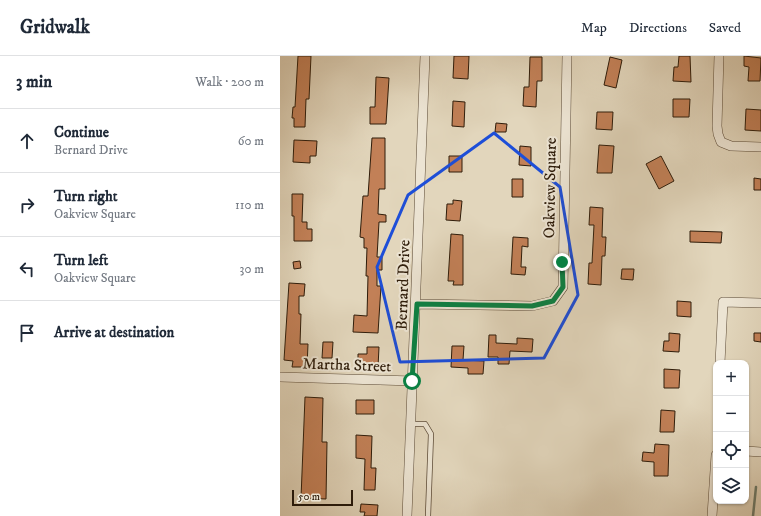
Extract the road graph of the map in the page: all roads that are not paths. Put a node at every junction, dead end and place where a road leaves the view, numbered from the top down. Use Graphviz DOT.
graph roads {
  1 [pos="425,56"];
  2 [pos="568,56"];
  3 [pos="719,56"];
  4 [pos="761,147"];
  5 [pos="761,303"];
  6 [pos="417,304"];
  7 [pos="720,360"];
  8 [pos="280,377"];
  9 [pos="412,381"];
  10 [pos="411,424"];
  11 [pos="749,451"];
  12 [pos="761,452"];
  13 [pos="715,468"];
  14 [pos="407,516"];
  15 [pos="428,516"];
  16 [pos="712,516"];
  1 -- 6 [label="street, Bernard Drive"];
  2 -- 6 [label="street, Oakview Square"];
  3 -- 4 [label="street"];
  5 -- 7 [label="street"];
  6 -- 9 [label="street, Bernard Drive"];
  8 -- 9 [label="street, Martha Street"];
  9 -- 10 [label="street, Bernard Drive"];
  10 -- 14 [label="street, Bernard Drive"];
  10 -- 15 [label="lane"];
  11 -- 12 [label="street"];
  13 -- 16 [label="street"];
}
